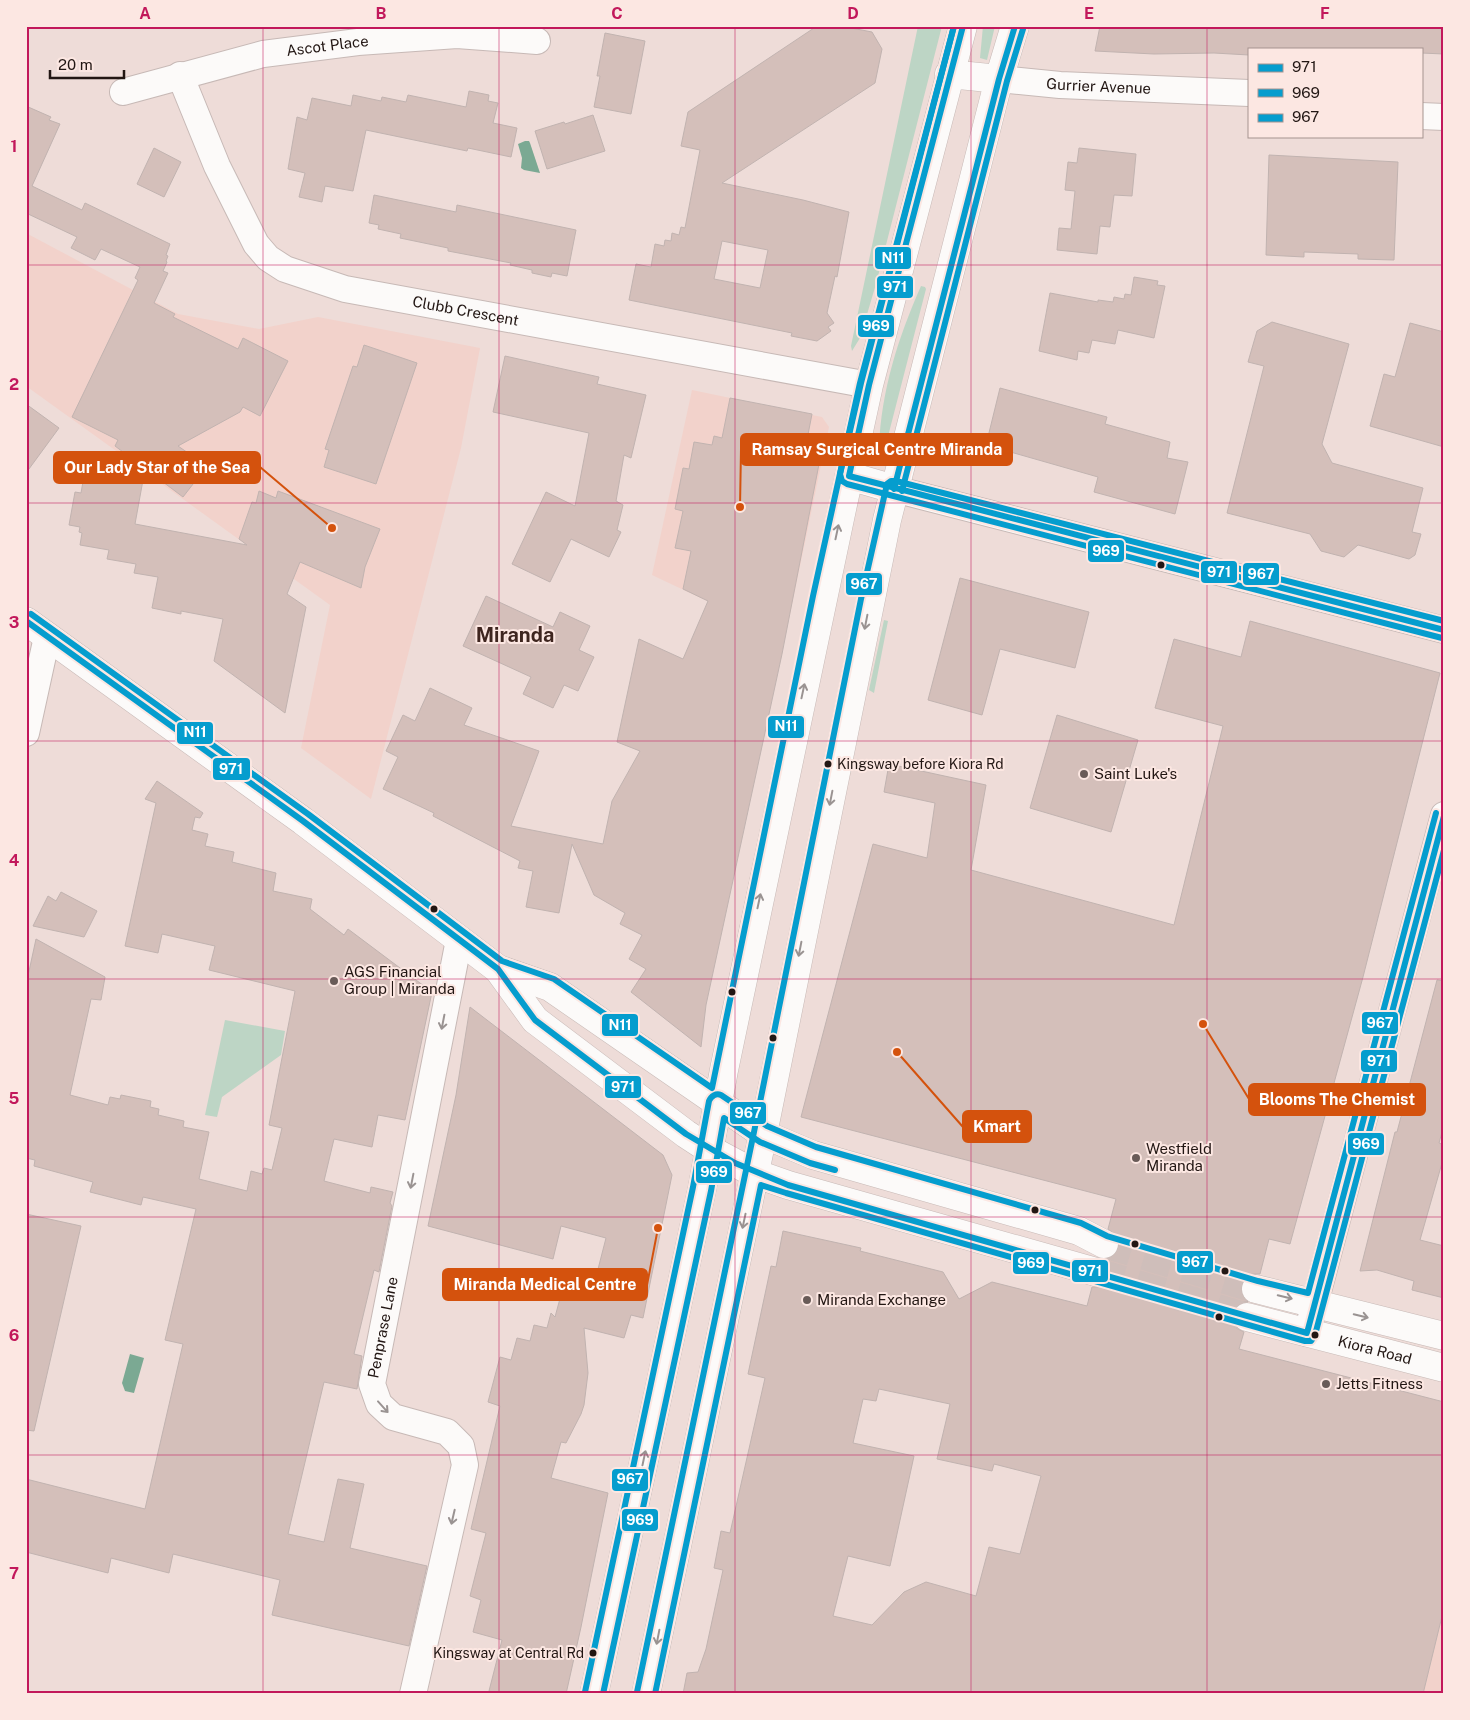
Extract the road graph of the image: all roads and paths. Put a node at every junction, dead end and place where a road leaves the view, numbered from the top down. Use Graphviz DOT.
graph roads {
  1 [pos="963,26"];
  2 [pos="1015,26"];
  3 [pos="537,41"];
  4 [pos="950,74"];
  5 [pos="180,75"];
  6 [pos="999,79"];
  7 [pos="123,92"];
  8 [pos="1248,93"];
  9 [pos="1422,116"];
  10 [pos="1444,117"];
  11 [pos="869,386"];
  12 [pos="849,476"];
  13 [pos="894,489"];
  14 [pos="37,629"];
  15 [pos="1444,630"];
  16 [pos="26,733"];
  17 [pos="1444,814"];
  18 [pos="459,940"];
  19 [pos="498,969"];
  20 [pos="718,1103"];
  21 [pos="763,1134"];
  22 [pos="709,1149"];
  23 [pos="754,1174"];
  24 [pos="1104,1244"];
  25 [pos="1096,1272"];
  26 [pos="1256,1289"];
  27 [pos="1314,1304"];
  28 [pos="1247,1317"];
  29 [pos="1306,1333"];
  30 [pos="1444,1336"];
  31 [pos="1444,1368"];
  32 [pos="413,1694"];
  33 [pos="594,1694"];
  34 [pos="646,1694"];
  1 -- 4 [label="main road"];
  2 -- 6 [label="main road"];
  3 -- 5 [label="street, Ascot Place"];
  4 -- 6 [label="main road, Gurrier Avenue"];
  4 -- 11 [label="main road"];
  5 -- 7 [label="street, Ascot Place"];
  5 -- 11 [label="street, Clubb Crescent"];
  6 -- 8 [label="street, Gurrier Avenue"];
  6 -- 13 [label="main road"];
  9 -- 10 [label="street"];
  11 -- 12 [label="main road"];
  12 -- 13 [label="main road"];
  20 -- 12 [label="main road, one-way"];
  13 -- 15 [label="street"];
  13 -- 21 [label="main road, one-way"];
  14 -- 16 [label="street"];
  14 -- 18 [label="main road"];
  17 -- 27 [label="street"];
  18 -- 19 [label="main road"];
  18 -- 32 [label="street, Penprase Lane, one-way"];
  19 -- 20 [label="main road"];
  19 -- 22 [label="main road"];
  20 -- 21 [label="main road"];
  20 -- 22 [label="main road"];
  21 -- 23 [label="main road"];
  21 -- 24 [label="main road"];
  22 -- 23 [label="main road"];
  33 -- 22 [label="main road, one-way"];
  23 -- 25 [label="main road"];
  23 -- 34 [label="main road, one-way"];
  26 -- 27 [label="main road, Kiora Road, one-way"];
  27 -- 29 [label="street"];
  27 -- 30 [label="main road, Kiora Road, one-way"];
  28 -- 29 [label="main road, Kiora Road"];
  29 -- 31 [label="main road, Kiora Road"];
}
